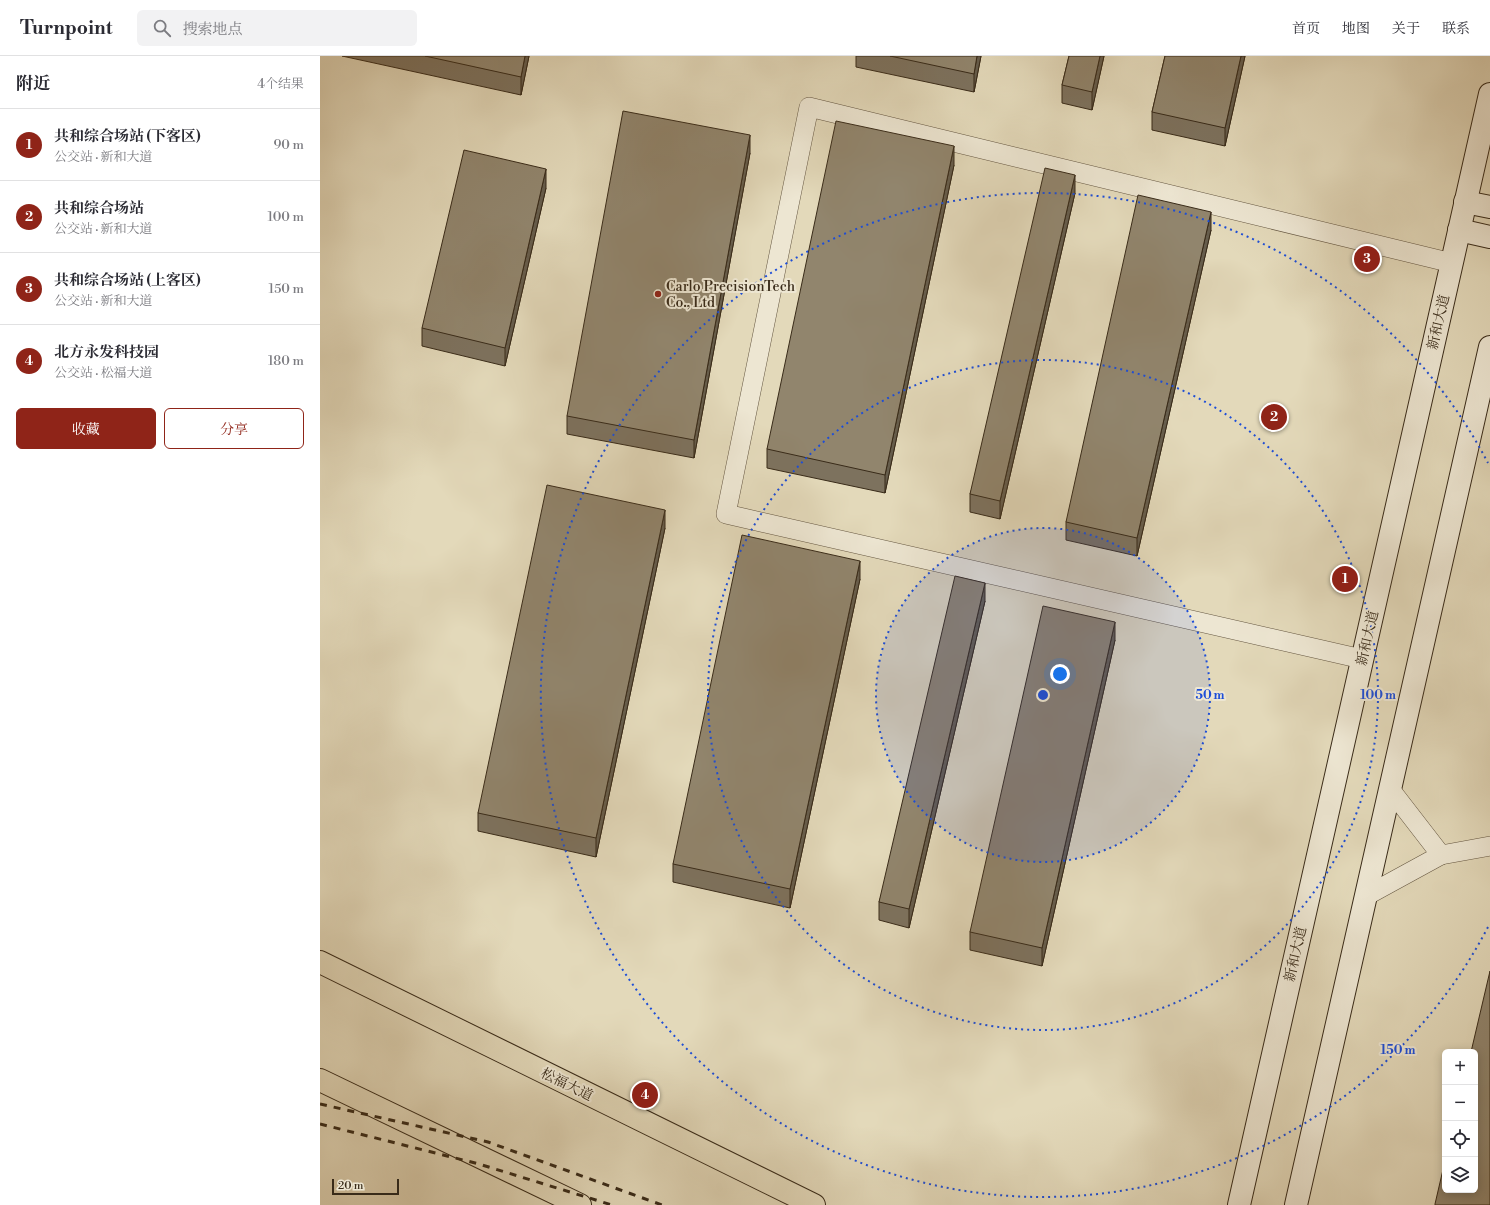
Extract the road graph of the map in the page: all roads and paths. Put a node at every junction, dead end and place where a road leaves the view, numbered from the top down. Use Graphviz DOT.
graph roads {
  1 [pos="1490,94"];
  2 [pos="1465,202"];
  3 [pos="1490,206"];
  4 [pos="1459,230"];
  5 [pos="1490,237"];
  6 [pos="1452,263"];
  7 [pos="1490,346"];
  8 [pos="1362,659"];
  9 [pos="1390,789"];
  10 [pos="1490,846"];
  11 [pos="1441,855"];
  12 [pos="1366,896"];
  13 [pos="320,962"];
  14 [pos="320,1080"];
  15 [pos="580,1205"];
  16 [pos="814,1205"];
  17 [pos="1239,1205"];
  18 [pos="1296,1205"];
  1 -- 2 [label="main road, 新和大道"];
  2 -- 3 [label="main road"];
  2 -- 4 [label="main road, 新和大道"];
  4 -- 5 [label="main road"];
  4 -- 6 [label="main road, 新和大道"];
  6 -- 8 [label="main road, 新和大道"];
  6 -- 8 [label="street"];
  7 -- 9 [label="main road"];
  8 -- 17 [label="main road, 新和大道"];
  9 -- 11 [label="street"];
  9 -- 12 [label="main road"];
  10 -- 11 [label="street"];
  11 -- 12 [label="street"];
  12 -- 18 [label="main road"];
  13 -- 16 [label="main road, 松福大道"];
  14 -- 15 [label="main road"];
}
